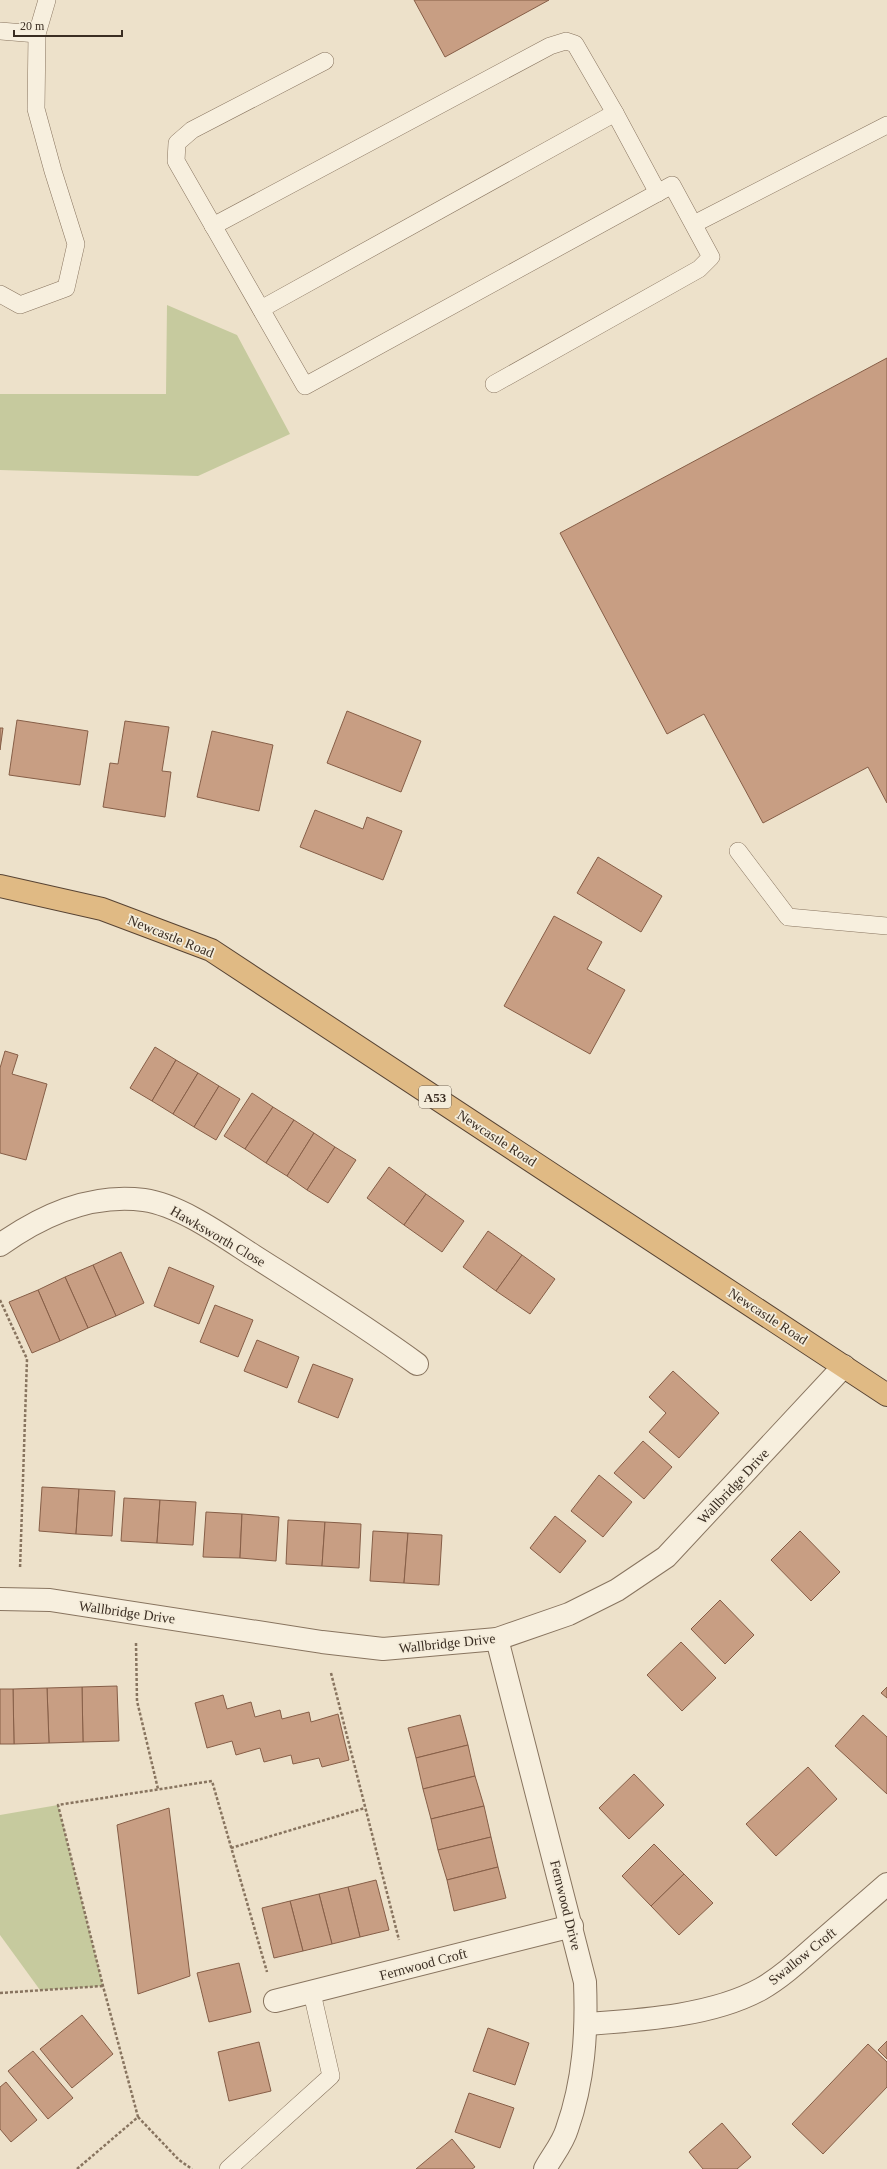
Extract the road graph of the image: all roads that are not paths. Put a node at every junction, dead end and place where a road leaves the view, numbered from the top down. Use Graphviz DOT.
graph roads {
  1 [pos="47,0"];
  2 [pos="0,31"];
  3 [pos="37,34"];
  4 [pos="325,61"];
  5 [pos="615,113"];
  6 [pos="887,125"];
  7 [pos="658,193"];
  8 [pos="694,224"];
  9 [pos="213,226"];
  10 [pos="0,294"];
  11 [pos="261,309"];
  12 [pos="494,384"];
  13 [pos="738,851"];
  14 [pos="0,886"];
  15 [pos="887,926"];
  16 [pos="0,1245"];
  17 [pos="418,1364"];
  18 [pos="844,1366"];
  19 [pos="887,1395"];
  20 [pos="9,1599"];
  21 [pos="497,1639"];
  22 [pos="887,1884"];
  23 [pos="572,1926"];
  24 [pos="312,1993"];
  25 [pos="275,2001"];
  26 [pos="586,2024"];
  27 [pos="228,2169"];
  28 [pos="545,2169"];
  1 -- 3 [label="lane"];
  2 -- 3 [label="lane"];
  3 -- 10 [label="lane"];
  4 -- 9 [label="lane"];
  5 -- 7 [label="lane"];
  5 -- 9 [label="lane"];
  5 -- 11 [label="lane"];
  6 -- 8 [label="lane"];
  7 -- 8 [label="lane"];
  7 -- 11 [label="lane"];
  8 -- 12 [label="lane"];
  9 -- 11 [label="lane"];
  13 -- 15 [label="lane"];
  14 -- 18 [label="highway, Newcastle Road / A53"];
  16 -- 17 [label="street, Hawksworth Close"];
  18 -- 19 [label="highway, Newcastle Road / A53"];
  18 -- 21 [label="street, Wallbridge Drive"];
  20 -- 21 [label="street, Wallbridge Drive"];
  21 -- 23 [label="street, Fernwood Drive"];
  22 -- 26 [label="street, Swallow Croft"];
  23 -- 24 [label="street, Fernwood Croft"];
  23 -- 26 [label="street, Fernwood Drive"];
  24 -- 25 [label="street, Fernwood Croft"];
  24 -- 27 [label="lane"];
  26 -- 28 [label="street, Fernwood Drive"];
}
